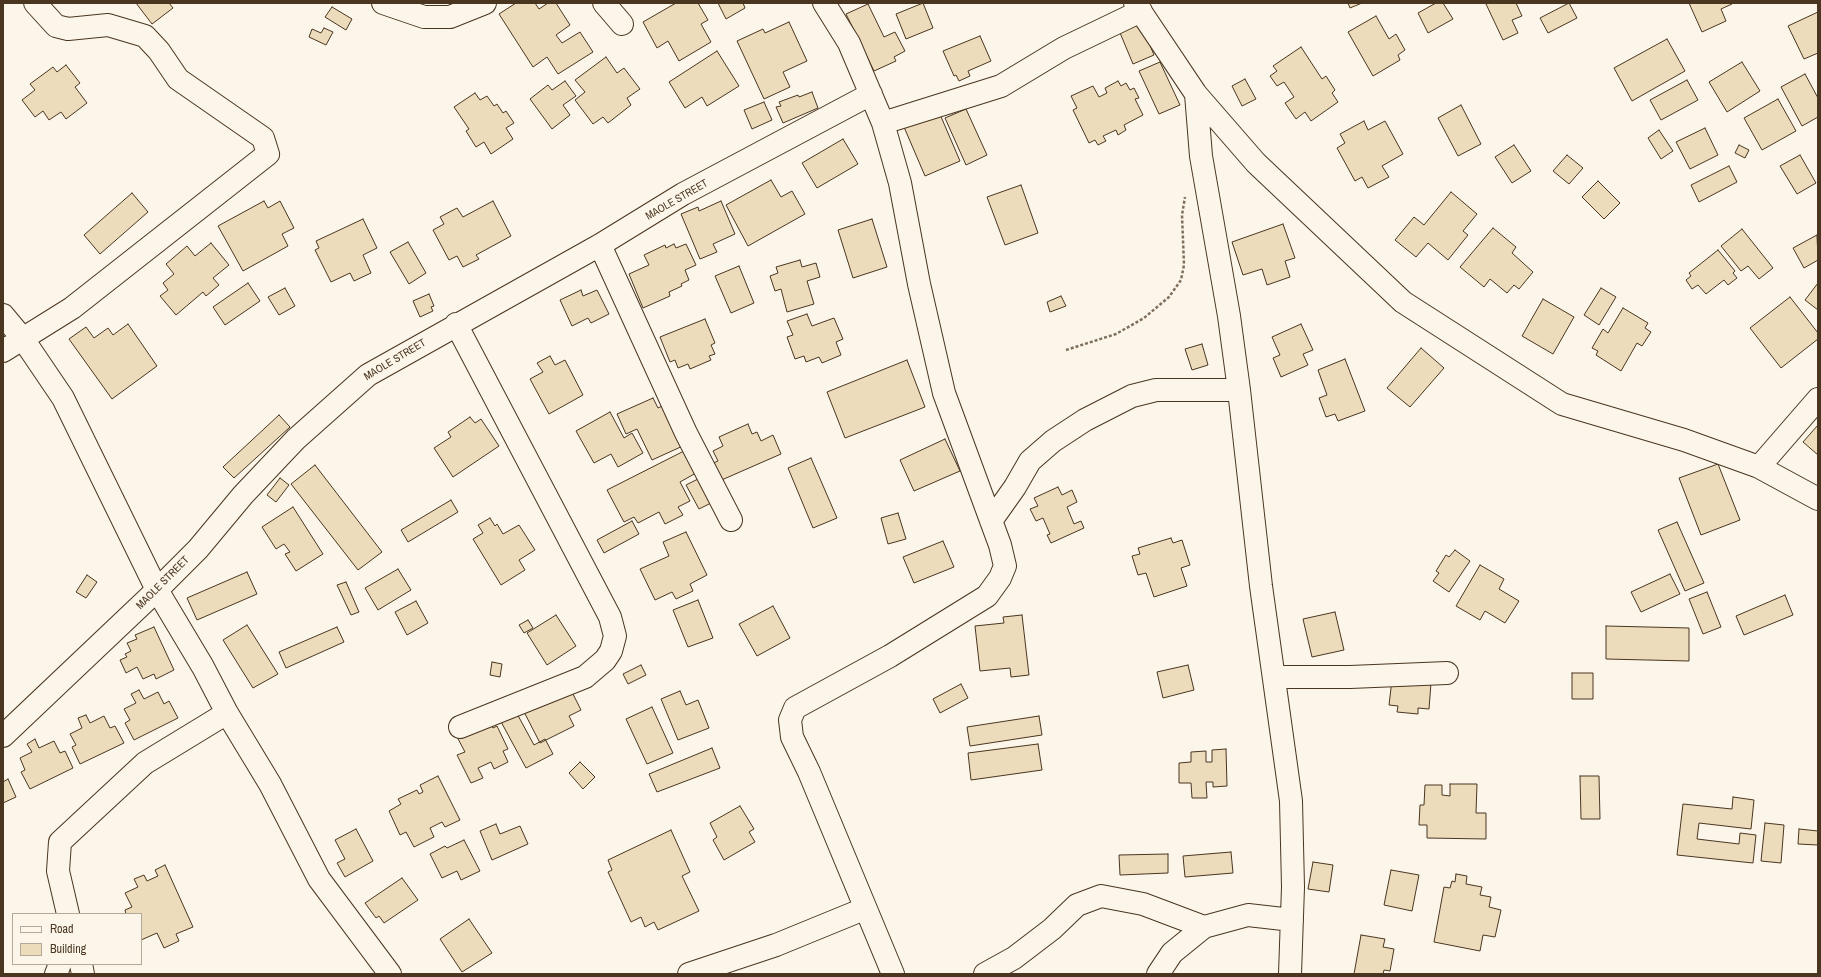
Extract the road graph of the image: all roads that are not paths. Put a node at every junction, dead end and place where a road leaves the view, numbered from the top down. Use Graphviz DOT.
graph roads {
  1 [pos="35,3"];
  2 [pos="383,3"];
  3 [pos="485,3"];
  4 [pos="604,3"];
  5 [pos="824,3"];
  6 [pos="1138,7"];
  7 [pos="622,24"];
  8 [pos="871,94"];
  9 [pos="1196,94"];
  10 [pos="883,123"];
  11 [pos="600,245"];
  12 [pos="3,315"];
  13 [pos="456,324"];
  14 [pos="23,339"];
  15 [pos="3,351"];
  16 [pos="1239,390"];
  17 [pos="1818,399"];
  18 [pos="1759,467"];
  19 [pos="1818,499"];
  20 [pos="731,520"];
  21 [pos="991,521"];
  22 [pos="157,590"];
  23 [pos="1447,673"];
  24 [pos="1274,677"];
  25 [pos="227,713"];
  26 [pos="460,726"];
  27 [pos="3,736"];
  28 [pos="864,909"];
  29 [pos="68,913"];
  30 [pos="1292,920"];
  31 [pos="1204,927"];
  32 [pos="371,947"];
  33 [pos="375,974"];
  34 [pos="390,974"];
  35 [pos="689,974"];
  36 [pos="893,974"];
  37 [pos="986,974"];
  38 [pos="1158,974"];
  39 [pos="1290,974"];
  1 -- 14 [label="street"];
  2 -- 3 [label="street"];
  4 -- 7 [label="street"];
  5 -- 8 [label="street"];
  6 -- 9 [label="street"];
  6 -- 10 [label="street"];
  8 -- 10 [label="street"];
  8 -- 11 [label="street, MAOLE STREET"];
  9 -- 16 [label="street"];
  9 -- 18 [label="street"];
  10 -- 21 [label="street"];
  11 -- 13 [label="street, MAOLE STREET"];
  11 -- 20 [label="street"];
  12 -- 14 [label="street"];
  13 -- 22 [label="street, MAOLE STREET"];
  13 -- 26 [label="street"];
  14 -- 15 [label="street"];
  14 -- 22 [label="street"];
  16 -- 21 [label="street"];
  16 -- 24 [label="street"];
  17 -- 18 [label="street"];
  18 -- 19 [label="street"];
  21 -- 28 [label="street"];
  22 -- 25 [label="street"];
  22 -- 27 [label="street, MAOLE STREET"];
  23 -- 24 [label="street"];
  24 -- 30 [label="street"];
  25 -- 29 [label="street"];
  25 -- 32 [label="street"];
  28 -- 35 [label="street"];
  28 -- 36 [label="street"];
  30 -- 31 [label="street"];
  30 -- 39 [label="street"];
  31 -- 37 [label="street"];
  31 -- 38 [label="street"];
  32 -- 33 [label="street"];
  32 -- 34 [label="street"];
}
